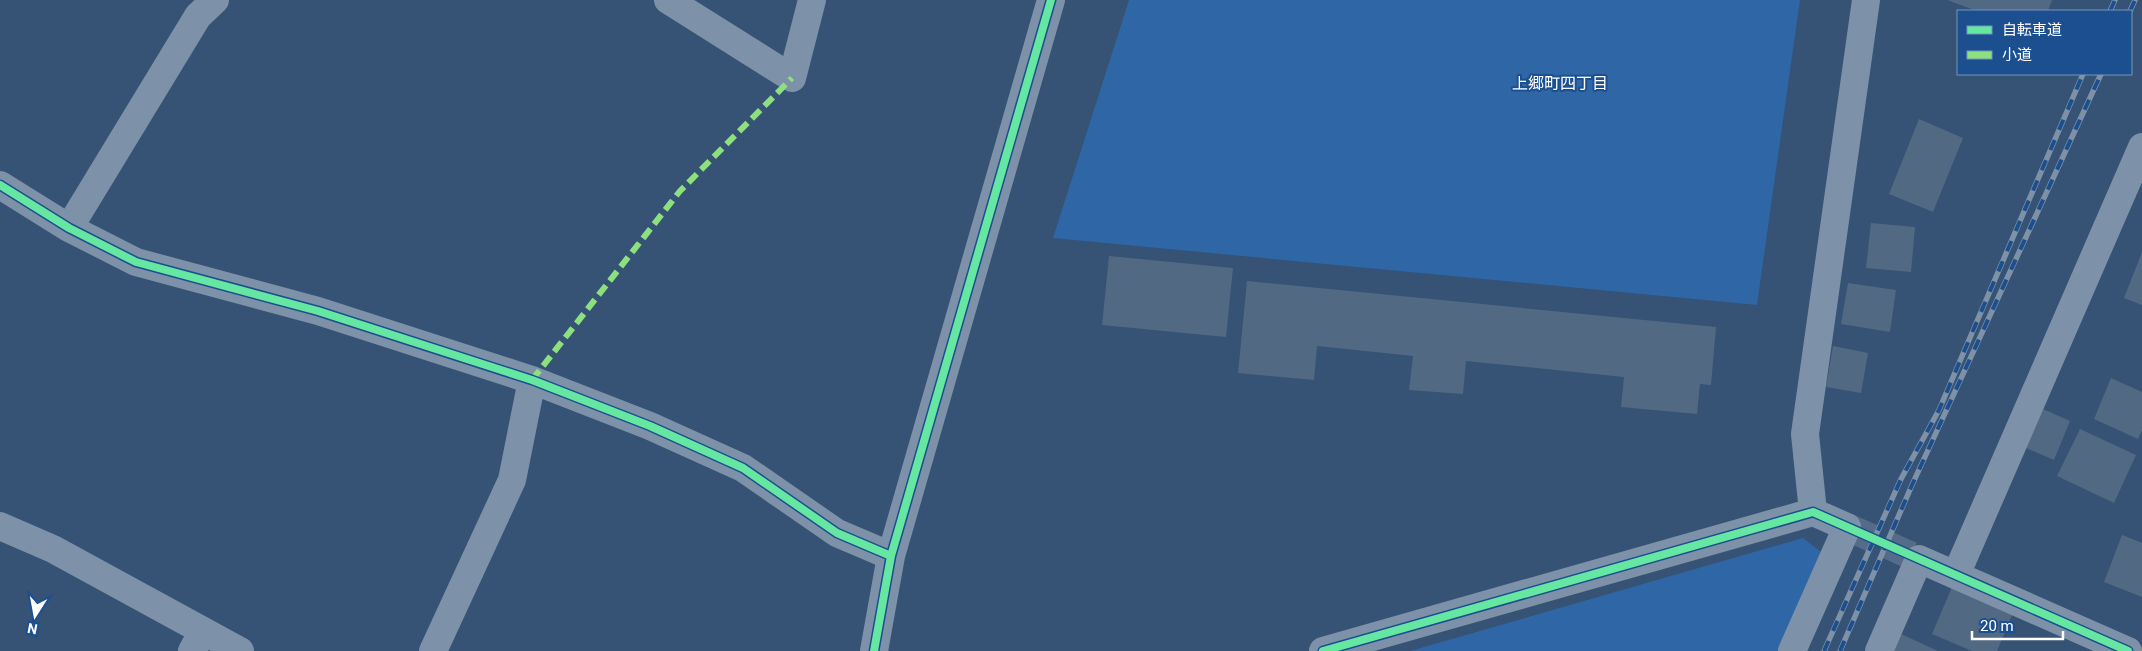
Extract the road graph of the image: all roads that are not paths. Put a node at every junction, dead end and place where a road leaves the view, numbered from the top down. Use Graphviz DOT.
graph roads {
  1 [pos="214,0"];
  2 [pos="668,0"];
  3 [pos="812,0"];
  4 [pos="1051,0"];
  5 [pos="1866,0"];
  6 [pos="2142,147"];
  7 [pos="0,185"];
  8 [pos="69,228"];
  9 [pos="532,380"];
  10 [pos="1814,512"];
  11 [pos="0,526"];
  12 [pos="891,556"];
  13 [pos="1956,575"];
  14 [pos="198,641"];
  15 [pos="1352,647"];
  16 [pos="240,651"];
  17 [pos="434,651"];
  18 [pos="874,651"];
  19 [pos="1323,651"];
  20 [pos="1792,651"];
  21 [pos="1879,651"];
  22 [pos="2128,651"];
  1 -- 8 [label="street"];
  2 -- 3 [label="street"];
  4 -- 12 [label="street"];
  5 -- 10 [label="street"];
  6 -- 13 [label="street"];
  7 -- 8 [label="street"];
  8 -- 9 [label="street"];
  9 -- 12 [label="street"];
  9 -- 17 [label="street"];
  10 -- 15 [label="street"];
  10 -- 20 [label="street"];
  11 -- 14 [label="street"];
  12 -- 18 [label="street"];
  13 -- 21 [label="street"];
  13 -- 22 [label="street"];
  14 -- 16 [label="street"];
  15 -- 19 [label="street"];
}
